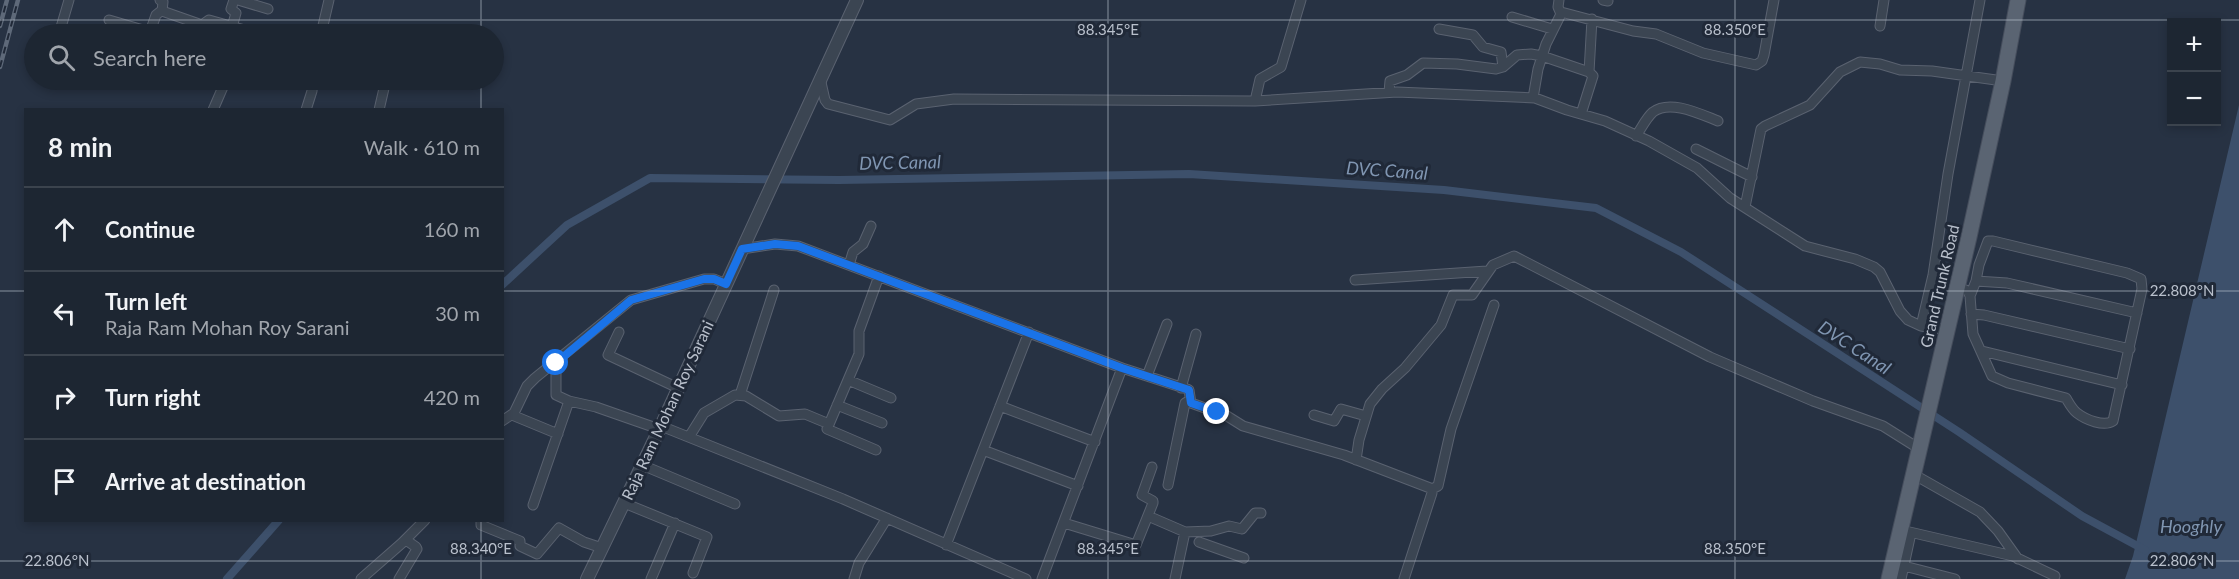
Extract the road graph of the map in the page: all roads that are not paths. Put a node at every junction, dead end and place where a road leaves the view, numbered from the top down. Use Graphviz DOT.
graph roads {
  1 [pos="69,0"];
  2 [pos="160,0"];
  3 [pos="236,0"];
  4 [pos="329,0"];
  5 [pos="857,0"];
  6 [pos="1301,0"];
  7 [pos="1559,0"];
  8 [pos="1884,0"];
  9 [pos="1980,0"];
  10 [pos="2018,0"];
  11 [pos="1771,1"];
  12 [pos="268,9"];
  13 [pos="161,11"];
  14 [pos="1561,12"];
  15 [pos="1512,17"];
  16 [pos="1592,19"];
  17 [pos="109,20"];
  18 [pos="63,24"];
  19 [pos="123,24"];
  20 [pos="153,24"];
  21 [pos="197,24"];
  22 [pos="204,24"];
  23 [pos="219,24"];
  24 [pos="234,24"];
  25 [pos="323,24"];
  26 [pos="1880,26"];
  27 [pos="1439,29"];
  28 [pos="1552,30"];
  29 [pos="1542,56"];
  30 [pos="1503,67"];
  31 [pos="1588,72"];
  32 [pos="1967,75"];
  33 [pos="820,78"];
  34 [pos="2003,81"];
  35 [pos="222,90"];
  36 [pos="312,90"];
  37 [pos="384,90"];
  38 [pos="1389,92"];
  39 [pos="1533,98"];
  40 [pos="1255,101"];
  41 [pos="214,108"];
  42 [pos="307,108"];
  43 [pos="379,108"];
  44 [pos="1581,114"];
  45 [pos="1718,121"];
  46 [pos="1636,136"];
  47 [pos="1696,149"];
  48 [pos="1752,177"];
  49 [pos="1745,207"];
  50 [pos="870,226"];
  51 [pos="744,244"];
  52 [pos="849,265"];
  53 [pos="1487,271"];
  54 [pos="879,276"];
  55 [pos="1355,280"];
  56 [pos="1976,281"];
  57 [pos="726,284"];
  58 [pos="774,290"];
  59 [pos="1964,291"];
  60 [pos="1494,304"];
  61 [pos="1971,314"];
  62 [pos="2137,314"];
  63 [pos="1167,324"];
  64 [pos="1921,326"];
  65 [pos="619,332"];
  66 [pos="1029,332"];
  67 [pos="1196,334"];
  68 [pos="1946,334"];
  69 [pos="2130,349"];
  70 [pos="1982,351"];
  71 [pos="556,363"];
  72 [pos="1122,368"];
  73 [pos="1147,376"];
  74 [pos="848,380"];
  75 [pos="2122,385"];
  76 [pos="678,388"];
  77 [pos="1181,388"];
  78 [pos="741,395"];
  79 [pos="891,398"];
  80 [pos="1190,400"];
  81 [pos="569,401"];
  82 [pos="837,405"];
  83 [pos="1000,406"];
  84 [pos="512,415"];
  85 [pos="1314,415"];
  86 [pos="1366,416"];
  87 [pos="504,420"];
  88 [pos="882,423"];
  89 [pos="829,424"];
  90 [pos="660,428"];
  91 [pos="558,434"];
  92 [pos="689,437"];
  93 [pos="1095,442"];
  94 [pos="1919,446"];
  95 [pos="876,450"];
  96 [pos="983,450"];
  97 [pos="1356,460"];
  98 [pos="642,465"];
  99 [pos="1152,467"];
  100 [pos="1913,474"];
  101 [pos="1168,485"];
  102 [pos="1078,486"];
  103 [pos="1432,489"];
  104 [pos="624,503"];
  105 [pos="735,504"];
  106 [pos="533,505"];
  107 [pos="1261,513"];
  108 [pos="1148,516"];
  109 [pos="887,518"];
  110 [pos="422,522"];
  111 [pos="482,522"];
  112 [pos="675,523"];
  113 [pos="1064,523"];
  114 [pos="1906,531"];
  115 [pos="1185,532"];
  116 [pos="406,540"];
  117 [pos="1199,542"];
  118 [pos="946,545"];
  119 [pos="602,548"];
  120 [pos="1244,558"];
  121 [pos="2018,559"];
  122 [pos="1904,566"];
  123 [pos="693,573"];
  124 [pos="2055,576"];
  125 [pos="361,579"];
  126 [pos="399,579"];
  127 [pos="587,579"];
  128 [pos="651,579"];
  129 [pos="854,579"];
  130 [pos="1026,579"];
  131 [pos="1042,579"];
  132 [pos="1175,579"];
  133 [pos="1404,579"];
  134 [pos="1889,579"];
  135 [pos="1901,579"];
  136 [pos="1955,579"];
  1 -- 18 [label="street"];
  2 -- 13 [label="street"];
  3 -- 12 [label="street"];
  3 -- 24 [label="street"];
  4 -- 25 [label="street"];
  5 -- 33 [label="street, Raja Ram Mohan Roy Sarani"];
  6 -- 40 [label="street"];
  7 -- 14 [label="street"];
  8 -- 26 [label="street"];
  9 -- 32 [label="street"];
  10 -- 34 [label="main road, Grand Trunk Road"];
  11 -- 16 [label="street"];
  13 -- 20 [label="street"];
  13 -- 21 [label="street"];
  14 -- 16 [label="street"];
  14 -- 28 [label="street"];
  15 -- 28 [label="street"];
  16 -- 31 [label="street"];
  17 -- 19 [label="street"];
  22 -- 23 [label="street"];
  27 -- 30 [label="street"];
  28 -- 29 [label="street"];
  29 -- 30 [label="street"];
  29 -- 31 [label="street"];
  29 -- 39 [label="street"];
  30 -- 38 [label="street"];
  31 -- 44 [label="street"];
  32 -- 34 [label="street"];
  32 -- 48 [label="street"];
  32 -- 64 [label="street"];
  33 -- 40 [label="street"];
  33 -- 51 [label="street, Raja Ram Mohan Roy Sarani"];
  34 -- 59 [label="main road, Grand Trunk Road"];
  35 -- 41 [label="street"];
  36 -- 42 [label="street"];
  37 -- 43 [label="street"];
  38 -- 39 [label="street"];
  38 -- 40 [label="street"];
  39 -- 44 [label="street"];
  44 -- 46 [label="street"];
  45 -- 46 [label="street"];
  46 -- 49 [label="street"];
  47 -- 48 [label="street"];
  48 -- 49 [label="street"];
  49 -- 64 [label="street"];
  50 -- 52 [label="street"];
  51 -- 52 [label="street"];
  51 -- 57 [label="street, Raja Ram Mohan Roy Sarani"];
  52 -- 54 [label="street"];
  53 -- 55 [label="street"];
  53 -- 86 [label="street"];
  53 -- 94 [label="street"];
  54 -- 66 [label="street"];
  54 -- 74 [label="street"];
  56 -- 59 [label="street"];
  56 -- 62 [label="street"];
  56 -- 62 [label="street"];
  57 -- 71 [label="street"];
  57 -- 76 [label="street, Raja Ram Mohan Roy Sarani"];
  58 -- 78 [label="street"];
  59 -- 61 [label="street"];
  59 -- 68 [label="main road, Grand Trunk Road"];
  60 -- 103 [label="street"];
  61 -- 69 [label="street"];
  61 -- 70 [label="street"];
  62 -- 69 [label="street"];
  63 -- 73 [label="street"];
  64 -- 68 [label="street"];
  65 -- 76 [label="street"];
  66 -- 72 [label="street"];
  66 -- 83 [label="street"];
  67 -- 77 [label="street"];
  68 -- 94 [label="main road, Grand Trunk Road"];
  69 -- 75 [label="street"];
  70 -- 75 [label="street"];
  70 -- 75 [label="street"];
  71 -- 81 [label="street"];
  71 -- 84 [label="street"];
  72 -- 73 [label="street"];
  72 -- 93 [label="street"];
  73 -- 77 [label="street"];
  74 -- 79 [label="street"];
  74 -- 82 [label="street"];
  76 -- 90 [label="street, Raja Ram Mohan Roy Sarani"];
  77 -- 80 [label="street"];
  78 -- 89 [label="street"];
  78 -- 92 [label="street"];
  80 -- 97 [label="street"];
  80 -- 101 [label="street"];
  81 -- 90 [label="street"];
  81 -- 91 [label="street"];
  82 -- 88 [label="street"];
  82 -- 89 [label="street"];
  83 -- 93 [label="street"];
  83 -- 96 [label="street"];
  84 -- 87 [label="street"];
  84 -- 91 [label="street"];
  85 -- 86 [label="street"];
  86 -- 97 [label="street"];
  89 -- 95 [label="street"];
  90 -- 92 [label="street"];
  90 -- 98 [label="street, Raja Ram Mohan Roy Sarani"];
  91 -- 106 [label="street"];
  92 -- 109 [label="street"];
  93 -- 102 [label="street"];
  94 -- 100 [label="main road, Grand Trunk Road"];
  96 -- 102 [label="street"];
  96 -- 118 [label="street"];
  97 -- 103 [label="street"];
  98 -- 104 [label="street, Raja Ram Mohan Roy Sarani"];
  98 -- 105 [label="street"];
  99 -- 108 [label="street"];
  100 -- 114 [label="main road, Grand Trunk Road"];
  100 -- 121 [label="street"];
  102 -- 113 [label="street"];
  103 -- 133 [label="street"];
  104 -- 112 [label="street"];
  104 -- 119 [label="street, Raja Ram Mohan Roy Sarani"];
  107 -- 115 [label="street"];
  108 -- 113 [label="street"];
  108 -- 115 [label="street"];
  109 -- 118 [label="street"];
  109 -- 129 [label="street"];
  110 -- 116 [label="street"];
  111 -- 119 [label="street"];
  112 -- 123 [label="street"];
  112 -- 128 [label="street"];
  113 -- 131 [label="street"];
  114 -- 121 [label="street"];
  114 -- 122 [label="street"];
  114 -- 134 [label="main road, Grand Trunk Road"];
  115 -- 132 [label="street"];
  116 -- 125 [label="street"];
  116 -- 126 [label="street"];
  117 -- 120 [label="street"];
  118 -- 130 [label="street"];
  119 -- 127 [label="street, Raja Ram Mohan Roy Sarani"];
  121 -- 124 [label="street"];
  122 -- 135 [label="street"];
  122 -- 136 [label="street"];
}
